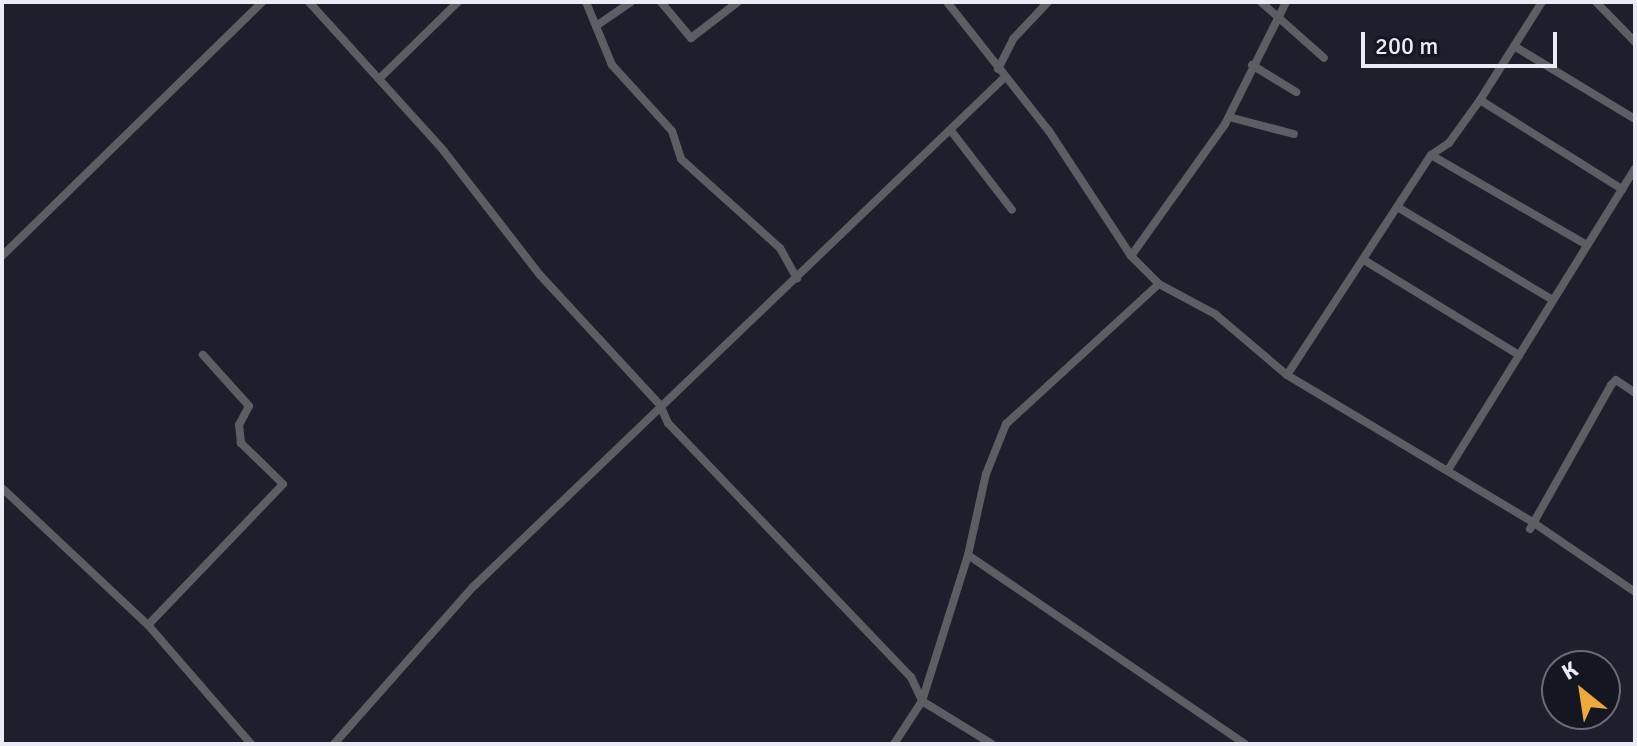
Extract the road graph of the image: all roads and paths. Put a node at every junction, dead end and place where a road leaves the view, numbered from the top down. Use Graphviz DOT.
graph roads {
  1 [pos="262,2"];
  2 [pos="309,2"];
  3 [pos="458,2"];
  4 [pos="586,2"];
  5 [pos="631,2"];
  6 [pos="661,2"];
  7 [pos="738,2"];
  8 [pos="947,2"];
  9 [pos="1048,2"];
  10 [pos="1261,2"];
  11 [pos="1286,2"];
  12 [pos="1542,2"];
  13 [pos="1596,2"];
  14 [pos="1277,17"];
  15 [pos="596,26"];
  16 [pos="1635,42"];
  17 [pos="1514,46"];
  18 [pos="1324,58"];
  19 [pos="1252,65"];
  20 [pos="998,69"];
  21 [pos="1005,77"];
  22 [pos="379,79"];
  23 [pos="1296,92"];
  24 [pos="1480,100"];
  25 [pos="1229,117"];
  26 [pos="1635,119"];
  27 [pos="952,132"];
  28 [pos="1294,134"];
  29 [pos="1431,155"];
  30 [pos="1634,172"];
  31 [pos="1622,189"];
  32 [pos="1399,208"];
  33 [pos="1012,210"];
  34 [pos="1587,245"];
  35 [pos="2,256"];
  36 [pos="1131,256"];
  37 [pos="1364,260"];
  38 [pos="797,279"];
  39 [pos="1159,284"];
  40 [pos="1553,300"];
  41 [pos="203,355"];
  42 [pos="1519,355"];
  43 [pos="1287,375"];
  44 [pos="1635,393"];
  45 [pos="660,405"];
  46 [pos="1448,470"];
  47 [pos="2,488"];
  48 [pos="1532,526"];
  49 [pos="968,555"];
  50 [pos="1635,592"];
  51 [pos="148,625"];
  52 [pos="922,701"];
  53 [pos="251,744"];
  54 [pos="334,744"];
  55 [pos="894,744"];
  56 [pos="992,744"];
  57 [pos="1245,744"];
  1 -- 35 [label="street"];
  2 -- 22 [label="street"];
  3 -- 22 [label="street"];
  4 -- 15 [label="street"];
  5 -- 15 [label="street"];
  6 -- 7 [label="street"];
  8 -- 20 [label="street"];
  9 -- 20 [label="street"];
  10 -- 14 [label="street"];
  11 -- 14 [label="street"];
  12 -- 17 [label="street"];
  13 -- 16 [label="street"];
  14 -- 18 [label="street"];
  14 -- 19 [label="street"];
  15 -- 38 [label="street"];
  17 -- 24 [label="street"];
  17 -- 26 [label="street"];
  19 -- 23 [label="street"];
  19 -- 25 [label="street"];
  20 -- 21 [label="street"];
  21 -- 27 [label="street"];
  21 -- 36 [label="street"];
  22 -- 45 [label="street"];
  24 -- 29 [label="street"];
  24 -- 31 [label="street"];
  25 -- 28 [label="street"];
  25 -- 36 [label="street"];
  27 -- 33 [label="street"];
  27 -- 38 [label="street"];
  29 -- 32 [label="street"];
  29 -- 34 [label="street"];
  30 -- 31 [label="street"];
  31 -- 34 [label="street"];
  32 -- 37 [label="street"];
  32 -- 40 [label="street"];
  34 -- 40 [label="street"];
  36 -- 39 [label="street"];
  37 -- 42 [label="street"];
  37 -- 43 [label="street"];
  38 -- 45 [label="street"];
  39 -- 43 [label="street"];
  39 -- 49 [label="street"];
  40 -- 42 [label="street"];
  41 -- 51 [label="street"];
  42 -- 46 [label="street"];
  43 -- 46 [label="street"];
  44 -- 48 [label="street"];
  45 -- 52 [label="street"];
  45 -- 54 [label="street"];
  46 -- 48 [label="street"];
  47 -- 51 [label="street"];
  48 -- 50 [label="street"];
  49 -- 52 [label="street"];
  49 -- 57 [label="street"];
  51 -- 53 [label="street"];
  52 -- 55 [label="street"];
  52 -- 56 [label="street"];
}
